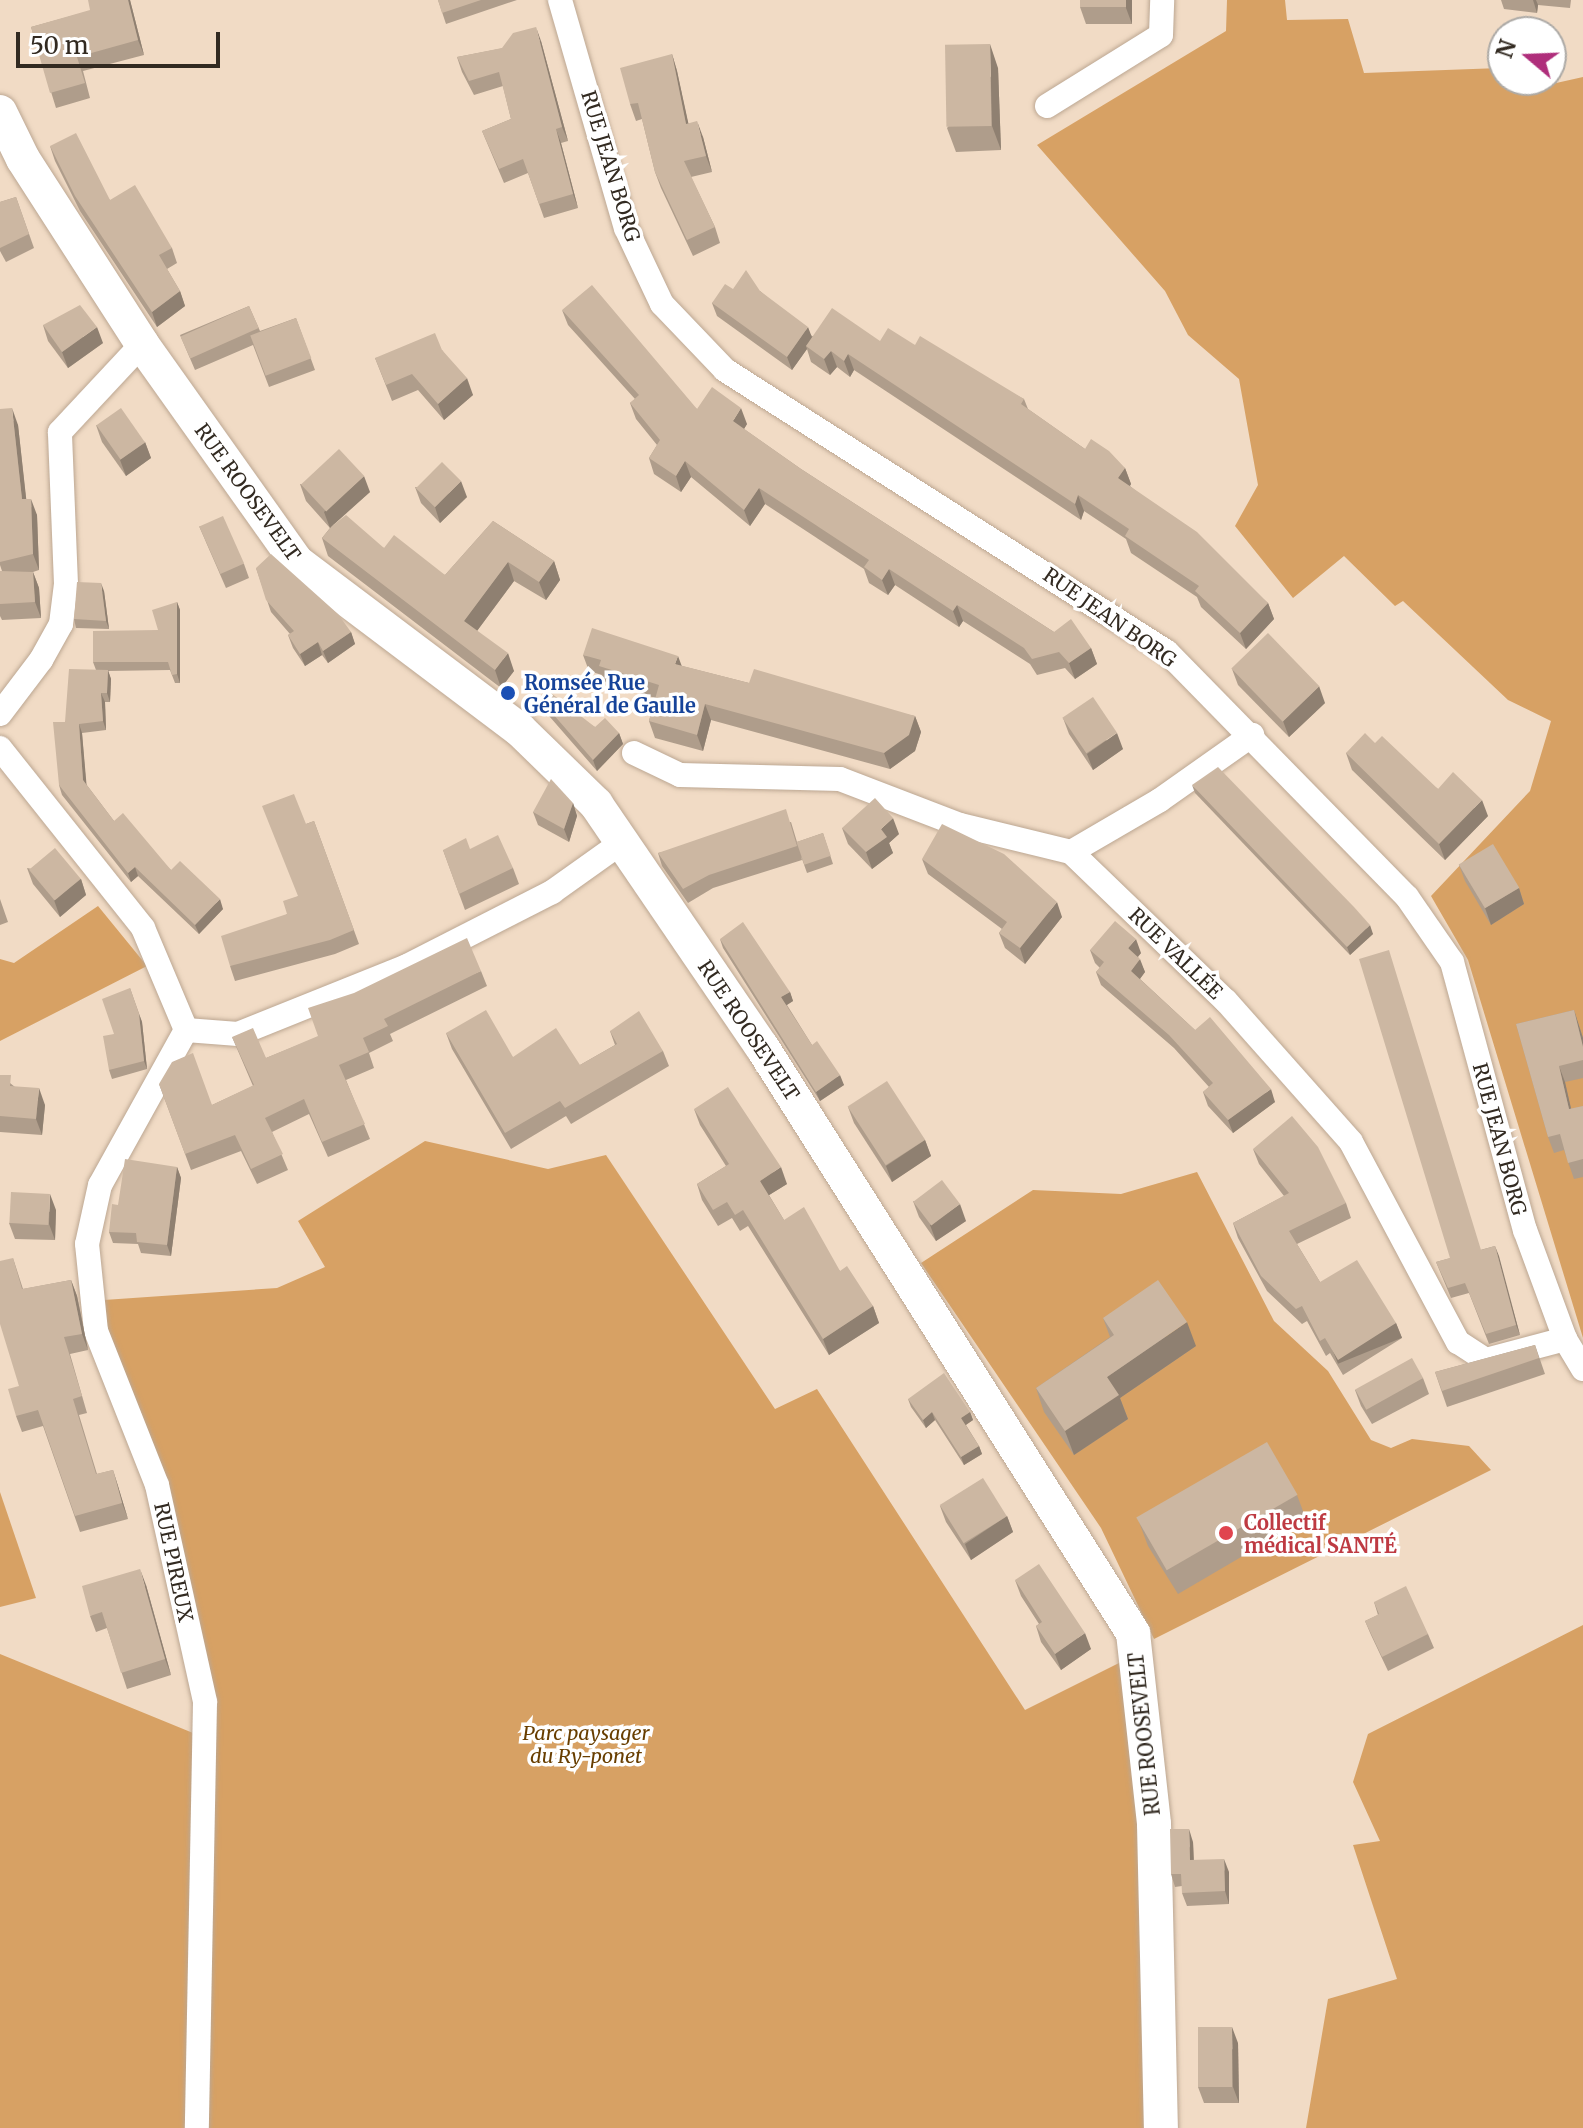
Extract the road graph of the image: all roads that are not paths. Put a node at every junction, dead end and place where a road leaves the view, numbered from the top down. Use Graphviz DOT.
graph roads {
  1 [pos="560,0"];
  2 [pos="1162,0"];
  3 [pos="1047,106"];
  4 [pos="0,112"];
  5 [pos="142,344"];
  6 [pos="0,714"];
  7 [pos="1252,735"];
  8 [pos="0,748"];
  9 [pos="634,753"];
  10 [pos="621,843"];
  11 [pos="1071,852"];
  12 [pos="186,1030"];
  13 [pos="1565,1339"];
  14 [pos="1583,1369"];
  15 [pos="1161,2122"];
  16 [pos="197,2128"];
  1 -- 7 [label="street, RUE JEAN BORG"];
  2 -- 3 [label="street"];
  4 -- 5 [label="main road, RUE ROOSEVELT"];
  5 -- 6 [label="street"];
  5 -- 10 [label="main road, RUE ROOSEVELT"];
  7 -- 11 [label="street"];
  7 -- 13 [label="street, RUE JEAN BORG"];
  8 -- 12 [label="street"];
  9 -- 11 [label="street"];
  10 -- 12 [label="street"];
  10 -- 15 [label="main road, RUE ROOSEVELT"];
  11 -- 13 [label="street, RUE VALLÉE"];
  12 -- 16 [label="street, RUE PIREUX"];
  13 -- 14 [label="street, RUE JEAN BORG"];
}
